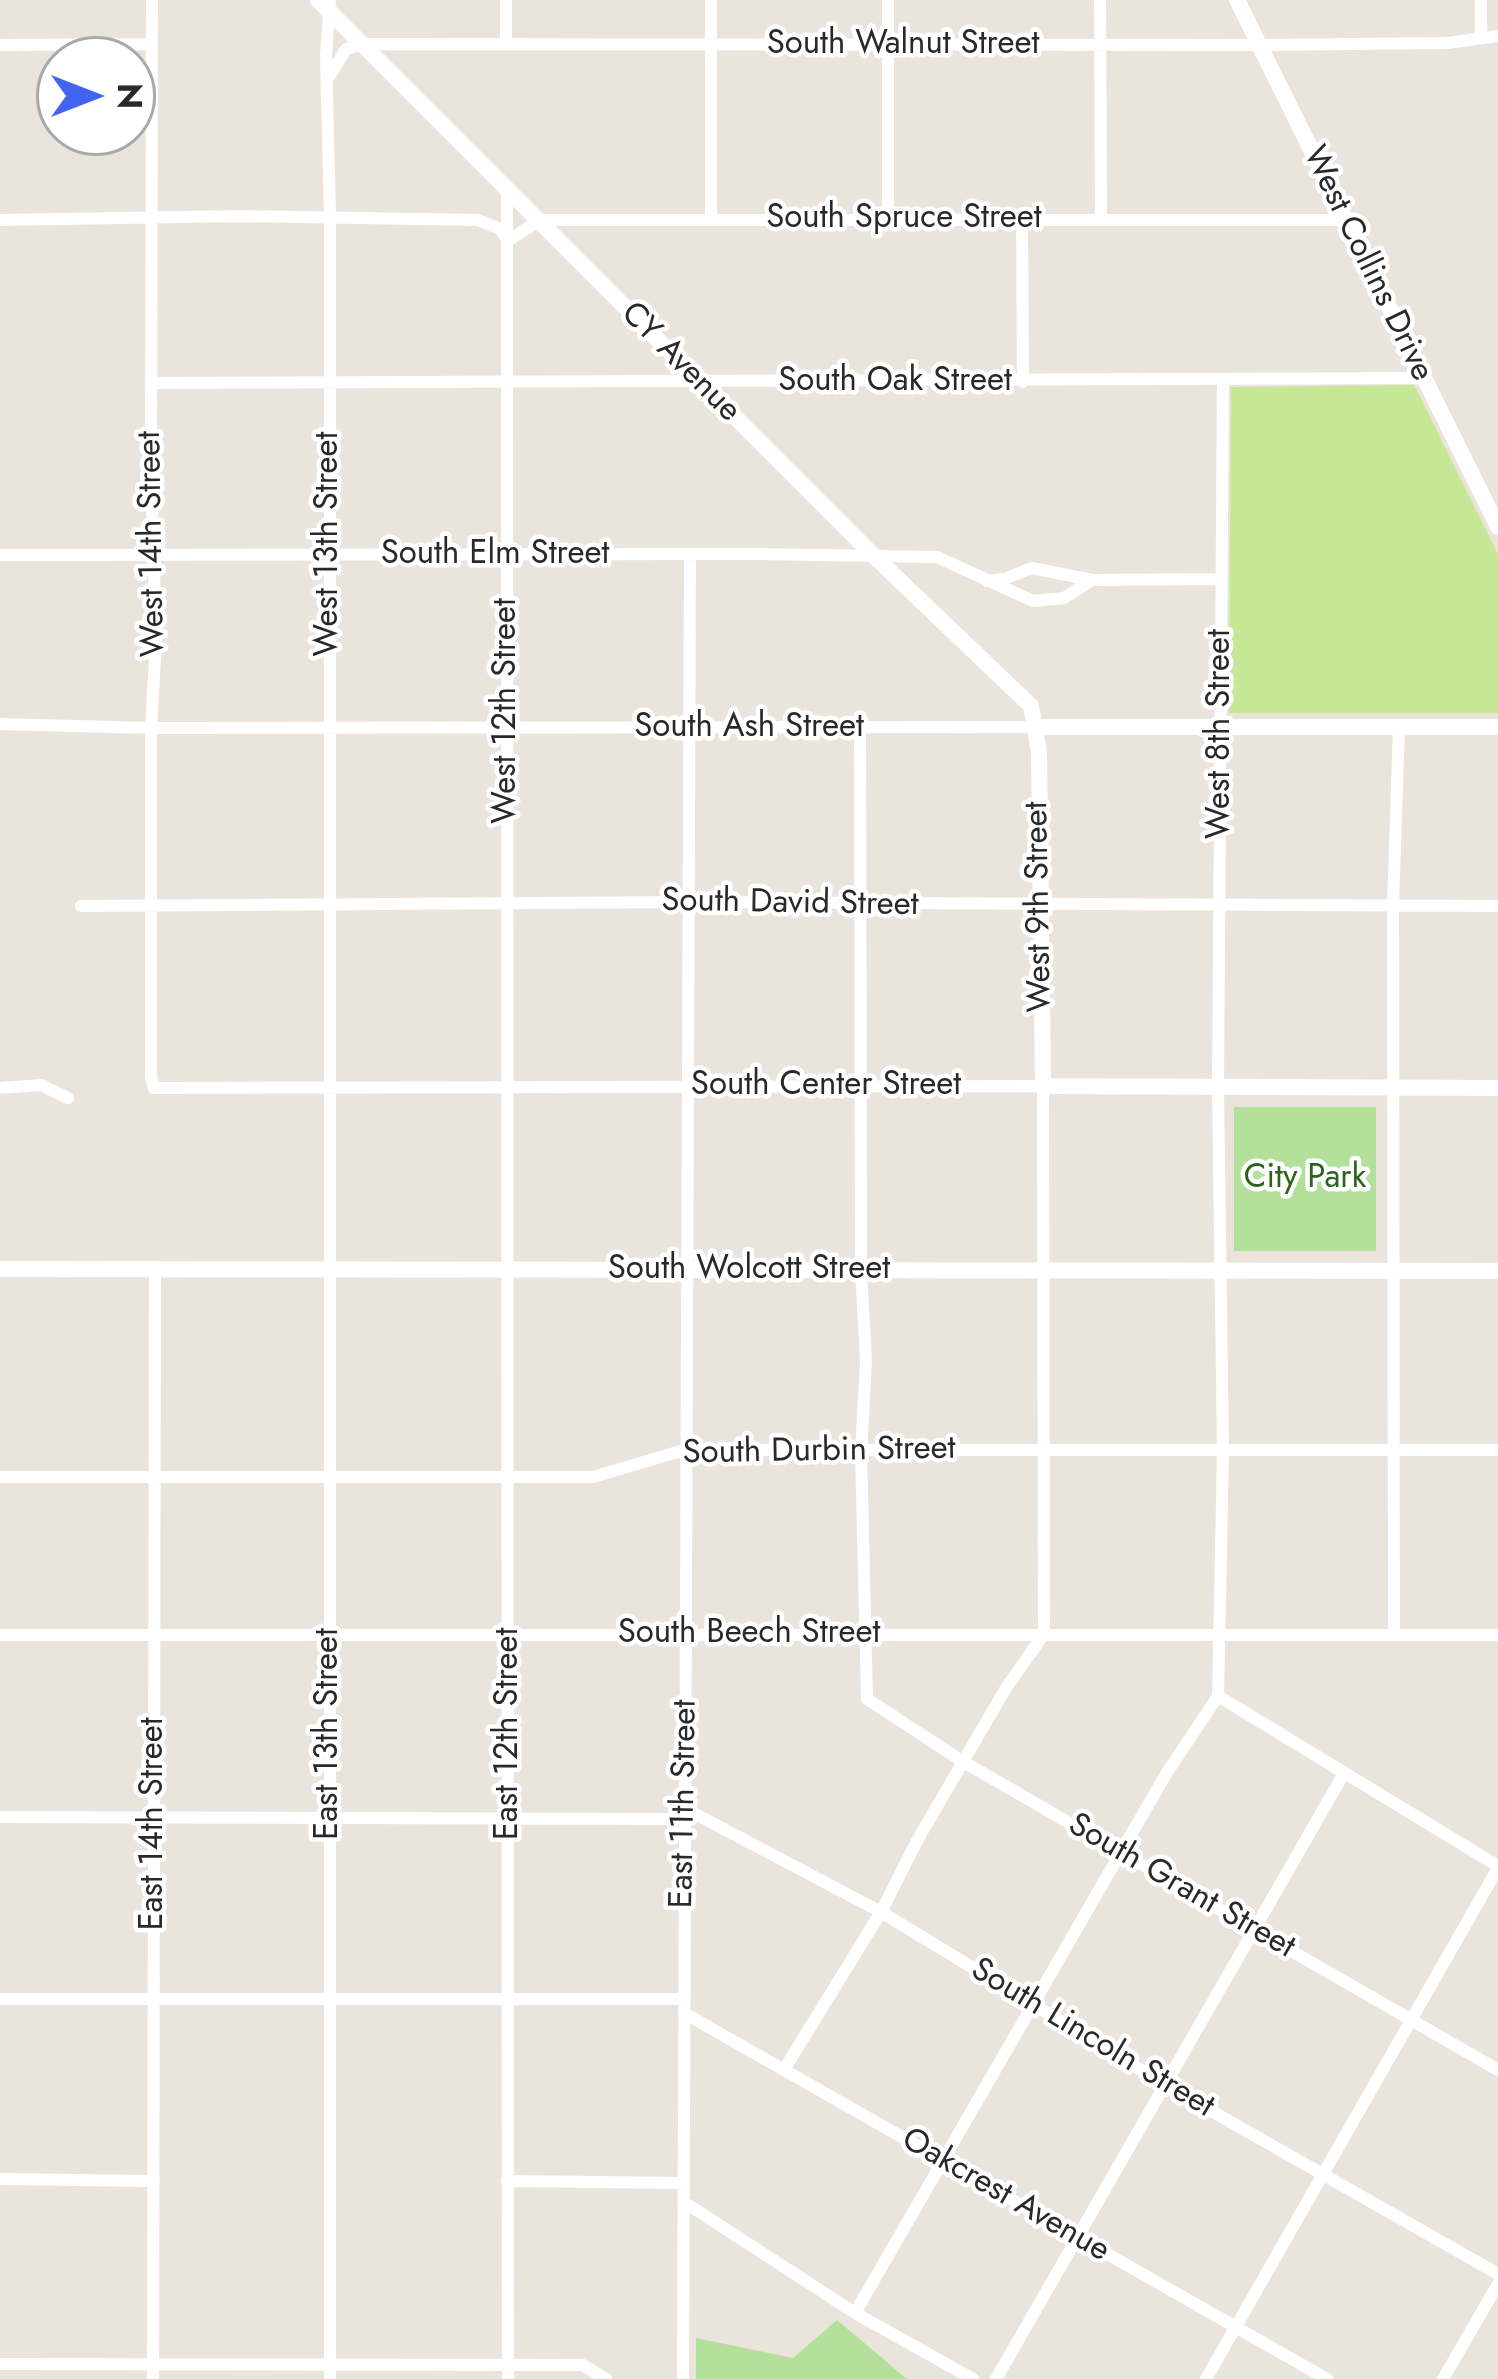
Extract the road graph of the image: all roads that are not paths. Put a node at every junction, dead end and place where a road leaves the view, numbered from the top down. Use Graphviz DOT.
graph roads {
  1 [pos="152,0"];
  2 [pos="506,0"];
  3 [pos="711,0"];
  4 [pos="888,0"];
  5 [pos="1100,0"];
  6 [pos="1237,0"];
  7 [pos="1481,0"];
  8 [pos="326,4"];
  9 [pos="151,36"];
  10 [pos="1498,36"];
  11 [pos="1481,38"];
  12 [pos="506,43"];
  13 [pos="363,44"];
  14 [pos="888,44"];
  15 [pos="1100,44"];
  16 [pos="0,45"];
  17 [pos="36,45"];
  18 [pos="711,45"];
  19 [pos="1258,45"];
  20 [pos="327,81"];
  21 [pos="152,156"];
  22 [pos="507,190"];
  23 [pos="330,217"];
  24 [pos="152,218"];
  25 [pos="711,219"];
  26 [pos="888,219"];
  27 [pos="1022,219"];
  28 [pos="0,220"];
  29 [pos="478,220"];
  30 [pos="539,220"];
  31 [pos="1101,220"];
  32 [pos="1345,220"];
  33 [pos="508,242"];
  34 [pos="1423,378"];
  35 [pos="1223,379"];
  36 [pos="699,382"];
  37 [pos="1022,382"];
  38 [pos="151,383"];
  39 [pos="329,383"];
  40 [pos="507,383"];
  41 [pos="1498,527"];
  42 [pos="156,554"];
  43 [pos="690,554"];
  44 [pos="507,555"];
  45 [pos="0,556"];
  46 [pos="328,556"];
  47 [pos="874,556"];
  48 [pos="1222,579"];
  49 [pos="1092,580"];
  50 [pos="986,581"];
  51 [pos="0,724"];
  52 [pos="328,726"];
  53 [pos="1399,726"];
  54 [pos="1037,727"];
  55 [pos="1221,727"];
  56 [pos="1498,727"];
  57 [pos="151,728"];
  58 [pos="508,728"];
  59 [pos="690,728"];
  60 [pos="860,729"];
  61 [pos="690,902"];
  62 [pos="1221,902"];
  63 [pos="862,905"];
  64 [pos="81,906"];
  65 [pos="151,906"];
  66 [pos="330,906"];
  67 [pos="507,906"];
  68 [pos="1038,906"];
  69 [pos="1393,906"];
  70 [pos="1498,906"];
  71 [pos="688,1085"];
  72 [pos="1043,1087"];
  73 [pos="0,1088"];
  74 [pos="154,1088"];
  75 [pos="328,1088"];
  76 [pos="508,1088"];
  77 [pos="861,1088"];
  78 [pos="1218,1088"];
  79 [pos="1395,1088"];
  80 [pos="1498,1088"];
  81 [pos="68,1098"];
  82 [pos="688,1267"];
  83 [pos="155,1268"];
  84 [pos="1221,1268"];
  85 [pos="0,1269"];
  86 [pos="1045,1269"];
  87 [pos="1498,1270"];
  88 [pos="330,1271"];
  89 [pos="506,1271"];
  90 [pos="861,1271"];
  91 [pos="1396,1271"];
  92 [pos="1042,1449"];
  93 [pos="684,1450"];
  94 [pos="1498,1450"];
  95 [pos="861,1451"];
  96 [pos="1223,1451"];
  97 [pos="1394,1452"];
  98 [pos="329,1476"];
  99 [pos="0,1477"];
  100 [pos="507,1477"];
  101 [pos="155,1478"];
  102 [pos="1221,1633"];
  103 [pos="510,1634"];
  104 [pos="687,1634"];
  105 [pos="867,1634"];
  106 [pos="1044,1634"];
  107 [pos="0,1635"];
  108 [pos="154,1635"];
  109 [pos="329,1635"];
  110 [pos="1394,1635"];
  111 [pos="1498,1635"];
  112 [pos="1218,1696"];
  113 [pos="962,1761"];
  114 [pos="1343,1775"];
  115 [pos="684,1814"];
  116 [pos="0,1817"];
  117 [pos="154,1817"];
  118 [pos="328,1818"];
  119 [pos="509,1819"];
  120 [pos="1120,1854"];
  121 [pos="1498,1867"];
  122 [pos="881,1912"];
  123 [pos="1253,1928"];
  124 [pos="0,1999"];
  125 [pos="154,1999"];
  126 [pos="329,1999"];
  127 [pos="506,1999"];
  128 [pos="1031,2005"];
  129 [pos="684,2006"];
  130 [pos="1411,2020"];
  131 [pos="784,2068"];
  132 [pos="1498,2070"];
  133 [pos="1164,2084"];
  134 [pos="943,2159"];
  135 [pos="1323,2173"];
  136 [pos="0,2179"];
  137 [pos="154,2181"];
  138 [pos="507,2181"];
  139 [pos="684,2182"];
  140 [pos="684,2202"];
  141 [pos="1076,2236"];
  142 [pos="1498,2274"];
  143 [pos="1498,2284"];
  144 [pos="854,2313"];
  145 [pos="1233,2328"];
  146 [pos="0,2364"];
  147 [pos="153,2372"];
  148 [pos="330,2372"];
  149 [pos="508,2372"];
  150 [pos="606,2379"];
  151 [pos="683,2379"];
  152 [pos="974,2379"];
  153 [pos="996,2379"];
  154 [pos="1206,2379"];
  155 [pos="1327,2379"];
  156 [pos="1443,2379"];
  1 -- 9 [label="street, West 14th Street"];
  2 -- 12 [label="street"];
  3 -- 18 [label="street"];
  4 -- 14 [label="street"];
  5 -- 15 [label="street"];
  6 -- 19 [label="main road, West Collins Drive"];
  7 -- 11 [label="street"];
  8 -- 13 [label="main road, CY Avenue"];
  8 -- 20 [label="street, West 13th Street"];
  10 -- 11 [label="street, South Walnut Street"];
  11 -- 19 [label="street, South Walnut Street"];
  12 -- 13 [label="street, South Walnut Street"];
  12 -- 18 [label="street, South Walnut Street"];
  13 -- 20 [label="street"];
  13 -- 22 [label="main road, CY Avenue"];
  14 -- 15 [label="street, South Walnut Street"];
  14 -- 18 [label="street, South Walnut Street"];
  14 -- 26 [label="street"];
  15 -- 19 [label="street, South Walnut Street"];
  15 -- 31 [label="street"];
  16 -- 17 [label="street"];
  18 -- 25 [label="street"];
  19 -- 32 [label="main road, West Collins Drive"];
  20 -- 23 [label="street, West 13th Street"];
  21 -- 24 [label="street, West 14th Street"];
  22 -- 29 [label="street"];
  22 -- 30 [label="main road, CY Avenue"];
  22 -- 33 [label="street, West 12th Street"];
  23 -- 24 [label="street"];
  23 -- 29 [label="street"];
  23 -- 39 [label="street, West 13th Street"];
  24 -- 28 [label="street"];
  24 -- 38 [label="street, West 14th Street"];
  25 -- 26 [label="street, South Spruce Street"];
  25 -- 30 [label="street, South Spruce Street"];
  26 -- 27 [label="street, South Spruce Street"];
  27 -- 31 [label="street, South Spruce Street"];
  27 -- 37 [label="street"];
  29 -- 33 [label="street"];
  30 -- 33 [label="street"];
  30 -- 36 [label="main road, CY Avenue"];
  31 -- 32 [label="street, South Spruce Street"];
  32 -- 34 [label="main road, West Collins Drive"];
  33 -- 40 [label="street, West 12th Street"];
  34 -- 35 [label="street, South Oak Street"];
  34 -- 41 [label="main road, West Collins Drive"];
  35 -- 37 [label="street, South Oak Street"];
  35 -- 48 [label="street, West 8th Street"];
  36 -- 37 [label="street, South Oak Street"];
  36 -- 40 [label="street, South Oak Street"];
  36 -- 47 [label="main road, CY Avenue"];
  38 -- 39 [label="street, South Oak Street"];
  38 -- 42 [label="street, West 14th Street"];
  39 -- 40 [label="street, South Oak Street"];
  39 -- 46 [label="street, West 13th Street"];
  40 -- 44 [label="street, West 12th Street"];
  42 -- 45 [label="street, South Elm Street"];
  42 -- 46 [label="street, South Elm Street"];
  42 -- 57 [label="street, West 14th Street"];
  43 -- 44 [label="street, South Elm Street"];
  43 -- 47 [label="street, South Elm Street"];
  43 -- 59 [label="street, East 11th Street"];
  44 -- 46 [label="street, South Elm Street"];
  44 -- 58 [label="street, West 12th Street"];
  46 -- 52 [label="street, West 13th Street"];
  47 -- 50 [label="street, South Elm Street"];
  47 -- 54 [label="main road, CY Avenue"];
  48 -- 49 [label="street, South Elm Street"];
  48 -- 55 [label="street, West 8th Street"];
  49 -- 50 [label="street, South Elm Street"];
  49 -- 50 [label="street, South Elm Street"];
  51 -- 57 [label="street, South Ash Street"];
  52 -- 57 [label="street, South Ash Street"];
  52 -- 58 [label="street, South Ash Street"];
  52 -- 66 [label="street, West 13th Street"];
  53 -- 55 [label="main road, South Ash Street"];
  53 -- 56 [label="main road, South Ash Street"];
  53 -- 69 [label="street"];
  54 -- 55 [label="main road, South Ash Street"];
  54 -- 60 [label="street, South Ash Street"];
  54 -- 68 [label="main road, West 9th Street"];
  55 -- 62 [label="street, West 8th Street"];
  57 -- 65 [label="street, West 14th Street"];
  58 -- 59 [label="street, South Ash Street"];
  58 -- 67 [label="street, West 12th Street"];
  59 -- 60 [label="street, South Ash Street"];
  59 -- 61 [label="street, East 11th Street"];
  60 -- 63 [label="street"];
  61 -- 63 [label="street, South David Street"];
  61 -- 67 [label="street, South David Street"];
  61 -- 71 [label="street, East 11th Street"];
  62 -- 68 [label="street, South David Street"];
  62 -- 69 [label="street, South David Street"];
  62 -- 78 [label="street, West 8th Street"];
  63 -- 68 [label="street, South David Street"];
  63 -- 77 [label="street"];
  64 -- 65 [label="street, South David Street"];
  65 -- 66 [label="street, South David Street"];
  65 -- 74 [label="street, West 14th Street"];
  66 -- 67 [label="street, South David Street"];
  66 -- 75 [label="street, West 13th Street"];
  67 -- 76 [label="street, West 12th Street"];
  68 -- 72 [label="main road, West 9th Street"];
  69 -- 70 [label="street, South David Street"];
  69 -- 79 [label="street"];
  71 -- 76 [label="street, South Center Street"];
  71 -- 77 [label="street, South Center Street"];
  71 -- 82 [label="street, East 11th Street"];
  72 -- 77 [label="street, South Center Street"];
  72 -- 78 [label="main road, South Center Street"];
  72 -- 86 [label="street"];
  73 -- 81 [label="street"];
  74 -- 75 [label="street, South Center Street"];
  75 -- 76 [label="street, South Center Street"];
  75 -- 88 [label="street, East 13th Street"];
  76 -- 89 [label="street, East 12th Street"];
  77 -- 90 [label="street"];
  78 -- 79 [label="main road, South Center Street"];
  78 -- 84 [label="street, West 8th Street"];
  79 -- 80 [label="main road, South Center Street"];
  79 -- 91 [label="street"];
  82 -- 89 [label="main road, South Wolcott Street"];
  82 -- 90 [label="main road, South Wolcott Street"];
  82 -- 93 [label="street, East 11th Street"];
  83 -- 85 [label="main road, South Wolcott Street"];
  83 -- 88 [label="main road, South Wolcott Street"];
  83 -- 101 [label="street, East 14th Street"];
  84 -- 86 [label="main road, South Wolcott Street"];
  84 -- 91 [label="main road, South Wolcott Street"];
  84 -- 96 [label="street, West 8th Street"];
  86 -- 90 [label="main road, South Wolcott Street"];
  86 -- 92 [label="street"];
  87 -- 91 [label="main road, South Wolcott Street"];
  88 -- 89 [label="main road, South Wolcott Street"];
  88 -- 98 [label="street, East 13th Street"];
  89 -- 100 [label="street, East 12th Street"];
  90 -- 95 [label="street"];
  91 -- 97 [label="street"];
  92 -- 95 [label="street, South Durbin Street"];
  92 -- 96 [label="street, South Durbin Street"];
  92 -- 106 [label="street"];
  93 -- 95 [label="street, South Durbin Street"];
  93 -- 100 [label="street, South Durbin Street"];
  93 -- 104 [label="street, East 11th Street"];
  94 -- 97 [label="street, South Durbin Street"];
  95 -- 105 [label="street"];
  96 -- 97 [label="street, South Durbin Street"];
  96 -- 102 [label="street, West 8th Street"];
  97 -- 110 [label="street"];
  98 -- 100 [label="street, South Durbin Street"];
  98 -- 101 [label="street, South Durbin Street"];
  98 -- 109 [label="street, East 13th Street"];
  99 -- 101 [label="street, South Durbin Street"];
  100 -- 103 [label="street, East 12th Street"];
  101 -- 108 [label="street, East 14th Street"];
  102 -- 106 [label="street, South Beech Street"];
  102 -- 110 [label="street, South Beech Street"];
  102 -- 112 [label="street, West 8th Street"];
  103 -- 104 [label="street, South Beech Street"];
  103 -- 109 [label="street, South Beech Street"];
  103 -- 119 [label="street, East 12th Street"];
  104 -- 105 [label="street, South Beech Street"];
  104 -- 115 [label="street, East 11th Street"];
  105 -- 106 [label="street, South Beech Street"];
  105 -- 113 [label="street, South Grant Street"];
  106 -- 113 [label="street"];
  107 -- 108 [label="street, South Beech Street"];
  108 -- 109 [label="street, South Beech Street"];
  108 -- 117 [label="street, East 14th Street"];
  109 -- 118 [label="street, East 13th Street"];
  110 -- 111 [label="street, South Beech Street"];
  112 -- 114 [label="street"];
  112 -- 120 [label="street"];
  113 -- 120 [label="street, South Grant Street"];
  113 -- 122 [label="street"];
  114 -- 121 [label="street"];
  114 -- 123 [label="street"];
  115 -- 119 [label="street, South Lincoln Street"];
  115 -- 122 [label="street, South Lincoln Street"];
  115 -- 129 [label="street, East 11th Street"];
  116 -- 117 [label="street, South Lincoln Street"];
  117 -- 118 [label="street, South Lincoln Street"];
  117 -- 125 [label="street, East 14th Street"];
  118 -- 119 [label="street, South Lincoln Street"];
  118 -- 126 [label="street, East 13th Street"];
  119 -- 127 [label="street, East 12th Street"];
  120 -- 123 [label="street, South Grant Street"];
  120 -- 128 [label="street"];
  121 -- 130 [label="street"];
  122 -- 128 [label="street, South Lincoln Street"];
  122 -- 131 [label="street"];
  123 -- 130 [label="street, South Grant Street"];
  123 -- 133 [label="street"];
  124 -- 125 [label="street"];
  125 -- 126 [label="street"];
  125 -- 137 [label="street, East 14th Street"];
  126 -- 127 [label="street"];
  126 -- 148 [label="street, East 13th Street"];
  127 -- 129 [label="street"];
  127 -- 138 [label="street, East 12th Street"];
  128 -- 133 [label="street, South Lincoln Street"];
  128 -- 134 [label="street"];
  129 -- 131 [label="street, Oakcrest Avenue"];
  129 -- 139 [label="street, East 11th Street"];
  130 -- 132 [label="street, South Grant Street"];
  130 -- 135 [label="street"];
  131 -- 134 [label="street, Oakcrest Avenue"];
  133 -- 135 [label="street, South Lincoln Street"];
  133 -- 141 [label="street"];
  134 -- 141 [label="street, Oakcrest Avenue"];
  134 -- 144 [label="street"];
  135 -- 142 [label="street, South Lincoln Street"];
  135 -- 145 [label="street"];
  136 -- 137 [label="street"];
  137 -- 147 [label="street, East 14th Street"];
  138 -- 139 [label="street"];
  138 -- 149 [label="street, East 12th Street"];
  139 -- 140 [label="street, East 11th Street"];
  140 -- 144 [label="street"];
  140 -- 151 [label="street, East 11th Street"];
  141 -- 145 [label="street, Oakcrest Avenue"];
  141 -- 153 [label="street"];
  143 -- 156 [label="street"];
  144 -- 152 [label="street"];
  145 -- 154 [label="street"];
  145 -- 155 [label="street, Oakcrest Avenue"];
  146 -- 147 [label="street"];
  147 -- 148 [label="street"];
  148 -- 149 [label="street"];
  149 -- 150 [label="street"];
}
